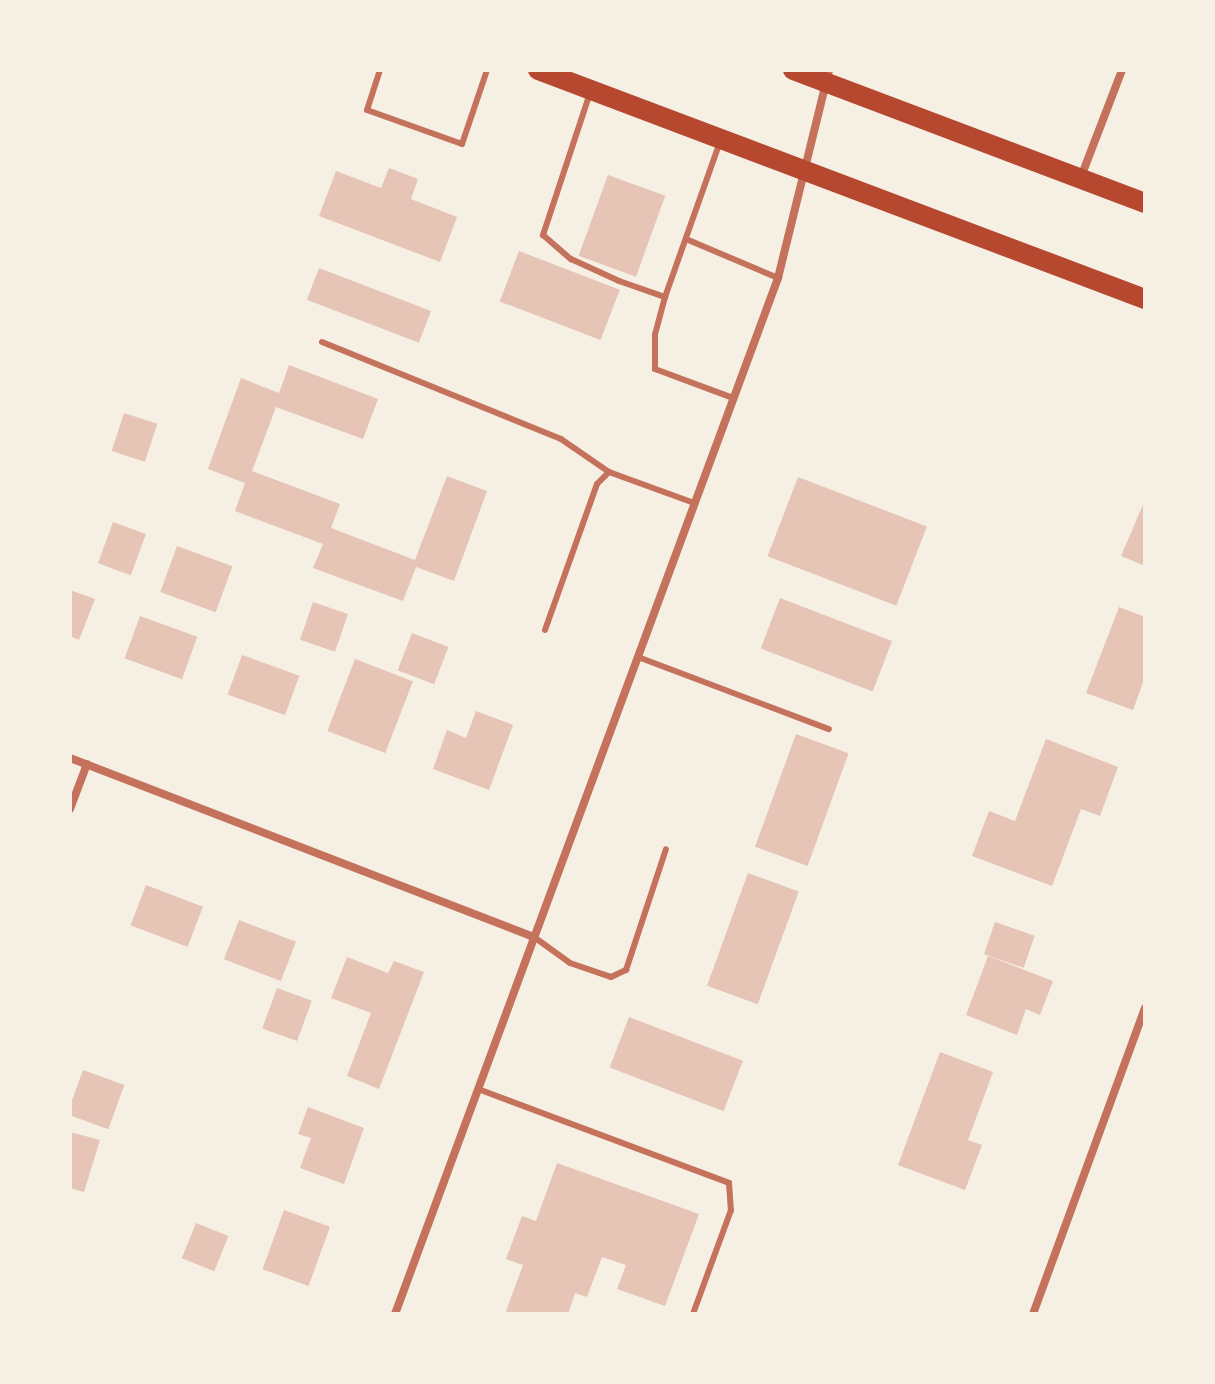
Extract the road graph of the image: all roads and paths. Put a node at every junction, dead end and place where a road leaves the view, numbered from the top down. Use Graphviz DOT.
graph roads {
  1 [pos="380,70"];
  2 [pos="487,70"];
  3 [pos="538,70"];
  4 [pos="793,70"];
  5 [pos="1122,70"];
  6 [pos="828,76"];
  7 [pos="591,89"];
  8 [pos="722,137"];
  9 [pos="805,168"];
  10 [pos="1080,178"];
  11 [pos="1145,203"];
  12 [pos="686,239"];
  13 [pos="778,278"];
  14 [pos="665,297"];
  15 [pos="1145,299"];
  16 [pos="322,342"];
  17 [pos="733,398"];
  18 [pos="609,472"];
  19 [pos="694,503"];
  20 [pos="545,630"];
  21 [pos="638,657"];
  22 [pos="829,729"];
  23 [pos="70,758"];
  24 [pos="87,764"];
  25 [pos="70,809"];
  26 [pos="666,849"];
  27 [pos="534,937"];
  28 [pos="1145,1008"];
  29 [pos="478,1089"];
  30 [pos="395,1314"];
  31 [pos="693,1314"];
  32 [pos="1033,1314"];
  1 -- 2 [label="lane"];
  3 -- 7 [label="main road"];
  4 -- 6 [label="main road"];
  5 -- 10 [label="street"];
  6 -- 9 [label="street"];
  6 -- 10 [label="main road"];
  7 -- 8 [label="main road"];
  7 -- 14 [label="lane"];
  8 -- 9 [label="main road"];
  8 -- 12 [label="lane"];
  9 -- 13 [label="street"];
  9 -- 15 [label="main road"];
  10 -- 11 [label="main road"];
  12 -- 13 [label="lane"];
  12 -- 14 [label="lane"];
  13 -- 17 [label="street"];
  14 -- 17 [label="lane"];
  16 -- 18 [label="lane"];
  17 -- 19 [label="street"];
  18 -- 19 [label="lane"];
  18 -- 20 [label="lane"];
  19 -- 21 [label="street"];
  21 -- 22 [label="lane"];
  21 -- 27 [label="street"];
  23 -- 24 [label="street"];
  24 -- 25 [label="street"];
  24 -- 27 [label="street"];
  26 -- 27 [label="lane"];
  27 -- 29 [label="street"];
  28 -- 32 [label="street"];
  29 -- 30 [label="street"];
  29 -- 31 [label="lane"];
}
